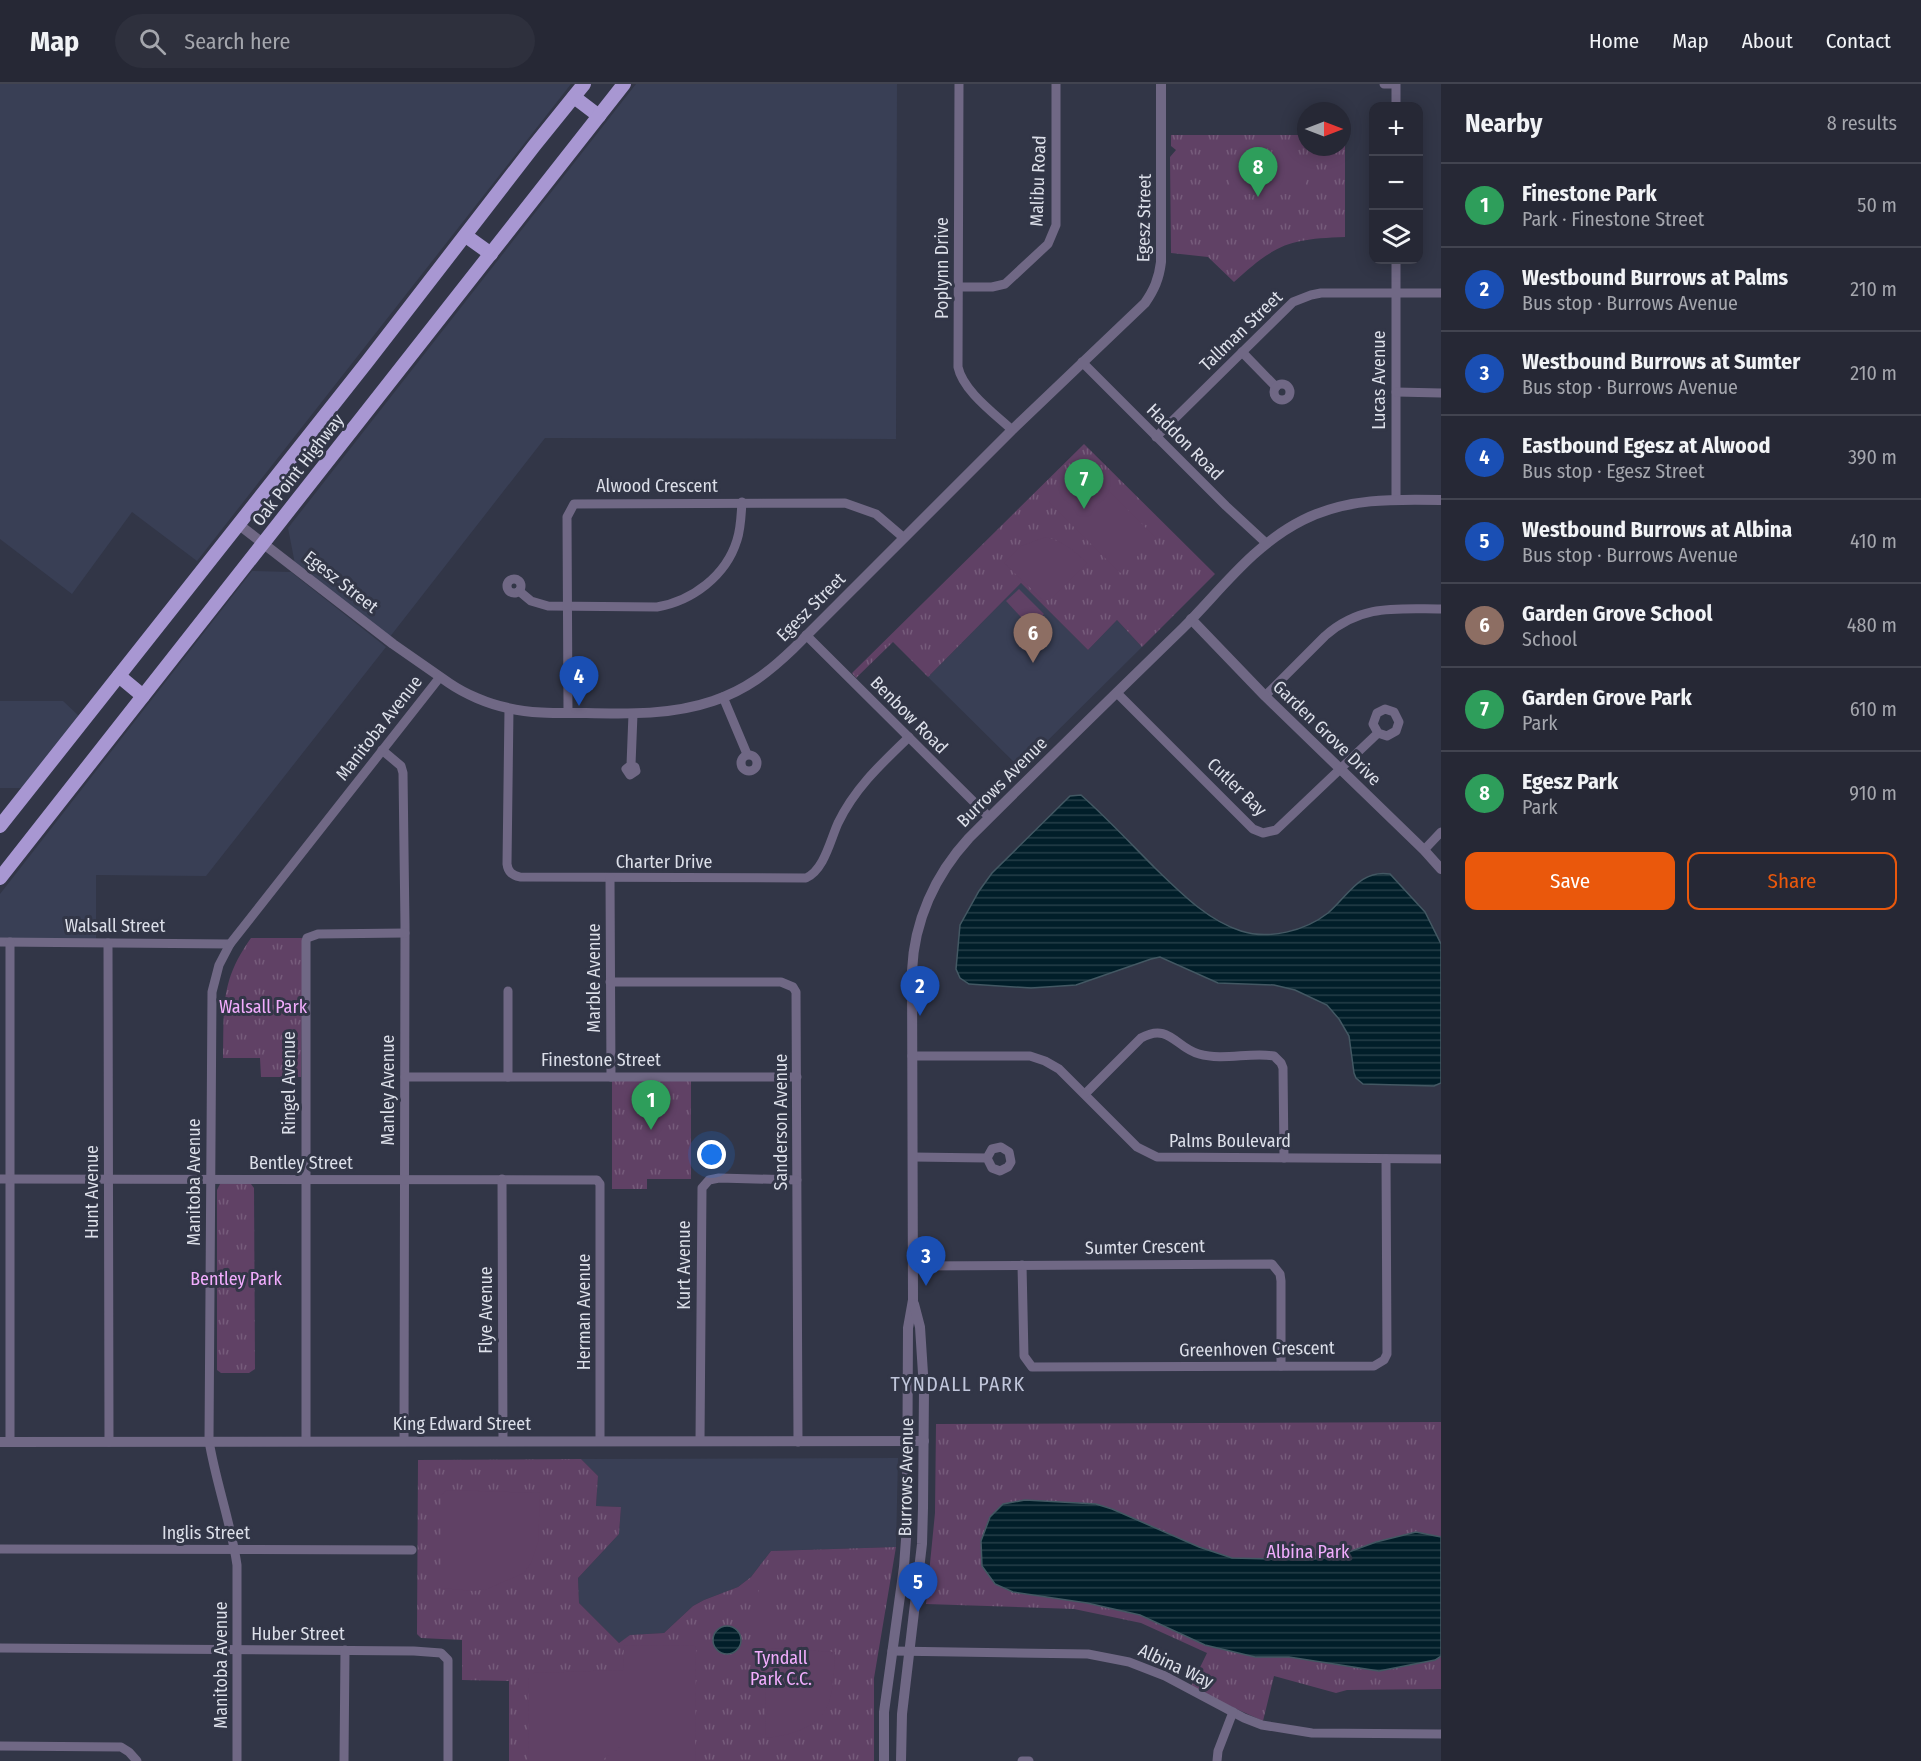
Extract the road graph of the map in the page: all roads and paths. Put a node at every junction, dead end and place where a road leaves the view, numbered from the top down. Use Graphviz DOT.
graph roads {
  1 [pos="584,84"];
  2 [pos="624,84"];
  3 [pos="959,84"];
  4 [pos="1056,84"];
  5 [pos="1161,84"];
  6 [pos="1384,84"];
  7 [pos="1396,84"];
  8 [pos="574,97"];
  9 [pos="1396,102"];
  10 [pos="598,116"];
  11 [pos="466,236"];
  12 [pos="490,254"];
  13 [pos="1396,264"];
  14 [pos="959,287"];
  15 [pos="1441,293"];
  16 [pos="1396,294"];
  17 [pos="1242,352"];
  18 [pos="1082,362"];
  19 [pos="1276,387"];
  20 [pos="1396,392"];
  21 [pos="1441,393"];
  22 [pos="1012,430"];
  23 [pos="1156,437"];
  24 [pos="1396,500"];
  25 [pos="1441,500"];
  26 [pos="742,502"];
  27 [pos="238,524"];
  28 [pos="904,538"];
  29 [pos="1266,543"];
  30 [pos="264,544"];
  31 [pos="519,591"];
  32 [pos="567,607"];
  33 [pos="1441,609"];
  34 [pos="1191,619"];
  35 [pos="806,635"];
  36 [pos="119,675"];
  37 [pos="440,677"];
  38 [pos="1117,693"];
  39 [pos="143,696"];
  40 [pos="1265,696"];
  41 [pos="723,697"];
  42 [pos="509,708"];
  43 [pos="568,713"];
  44 [pos="633,714"];
  45 [pos="1378,733"];
  46 [pos="909,737"];
  47 [pos="382,750"];
  48 [pos="747,754"];
  49 [pos="631,765"];
  50 [pos="1339,769"];
  51 [pos="989,817"];
  52 [pos="0,826"];
  53 [pos="1441,832"];
  54 [pos="1424,850"];
  55 [pos="1441,869"];
  56 [pos="2,871"];
  57 [pos="610,878"];
  58 [pos="405,933"];
  59 [pos="5,942"];
  60 [pos="108,943"];
  61 [pos="230,944"];
  62 [pos="610,982"];
  63 [pos="508,991"];
  64 [pos="912,1056"];
  65 [pos="405,1077"];
  66 [pos="508,1077"];
  67 [pos="611,1077"];
  68 [pos="797,1077"];
  69 [pos="1085,1094"];
  70 [pos="913,1157"];
  71 [pos="987,1158"];
  72 [pos="1284,1158"];
  73 [pos="1386,1159"];
  74 [pos="1441,1159"];
  75 [pos="5,1179"];
  76 [pos="108,1179"];
  77 [pos="210,1179"];
  78 [pos="306,1179"];
  79 [pos="404,1179"];
  80 [pos="502,1179"];
  81 [pos="797,1180"];
  82 [pos="600,1184"];
  83 [pos="1022,1265"];
  84 [pos="913,1266"];
  85 [pos="913,1300"];
  86 [pos="1281,1366"];
  87 [pos="404,1440"];
  88 [pos="209,1441"];
  89 [pos="306,1441"];
  90 [pos="503,1441"];
  91 [pos="600,1441"];
  92 [pos="700,1441"];
  93 [pos="906,1441"];
  94 [pos="924,1441"];
  95 [pos="5,1442"];
  96 [pos="109,1442"];
  97 [pos="798,1442"];
  98 [pos="0,1550"];
  99 [pos="235,1550"];
  100 [pos="412,1550"];
  101 [pos="0,1648"];
  102 [pos="238,1650"];
  103 [pos="345,1650"];
  104 [pos="892,1651"];
  105 [pos="909,1652"];
  106 [pos="1233,1712"];
  107 [pos="1441,1734"];
  108 [pos="0,1746"];
  109 [pos="136,1761"];
  110 [pos="237,1761"];
  111 [pos="344,1761"];
  112 [pos="448,1761"];
  113 [pos="884,1761"];
  114 [pos="901,1761"];
  115 [pos="1022,1761"];
  116 [pos="1029,1761"];
  117 [pos="1217,1761"];
  1 -- 8 [label="main road, Oak Point Highway"];
  2 -- 10 [label="main road, Oak Point Highway"];
  3 -- 14 [label="street, Poplynn Drive"];
  4 -- 14 [label="street, Malibu Road"];
  5 -- 18 [label="street, Egesz Street"];
  6 -- 7 [label="street"];
  7 -- 9 [label="street"];
  8 -- 10 [label="main road"];
  8 -- 11 [label="main road, Oak Point Highway"];
  10 -- 12 [label="main road, Oak Point Highway"];
  11 -- 12 [label="main road"];
  11 -- 27 [label="main road, Oak Point Highway"];
  12 -- 30 [label="main road, Oak Point Highway"];
  13 -- 16 [label="street, Lucas Avenue"];
  14 -- 22 [label="street, Poplynn Drive"];
  15 -- 16 [label="street, Tallman Street"];
  16 -- 17 [label="street, Tallman Street"];
  16 -- 20 [label="street, Lucas Avenue"];
  17 -- 19 [label="street"];
  17 -- 23 [label="street, Tallman Street"];
  18 -- 22 [label="street, Egesz Street"];
  18 -- 23 [label="street, Haddon Road"];
  20 -- 21 [label="street"];
  20 -- 24 [label="street, Lucas Avenue"];
  22 -- 28 [label="street, Egesz Street"];
  23 -- 29 [label="street, Haddon Road"];
  24 -- 25 [label="street, Burrows Avenue"];
  24 -- 29 [label="street, Burrows Avenue"];
  26 -- 28 [label="street, Alwood Crescent"];
  26 -- 32 [label="street"];
  26 -- 32 [label="street, Alwood Crescent"];
  27 -- 30 [label="street, Egesz Street"];
  27 -- 36 [label="main road, Oak Point Highway"];
  28 -- 35 [label="street, Egesz Street"];
  29 -- 34 [label="street, Burrows Avenue"];
  30 -- 37 [label="street, Egesz Street"];
  30 -- 39 [label="main road, Oak Point Highway"];
  31 -- 32 [label="street"];
  32 -- 43 [label="street, Alwood Crescent"];
  33 -- 40 [label="street"];
  34 -- 38 [label="street, Burrows Avenue"];
  34 -- 40 [label="street, Garden Grove Drive"];
  35 -- 41 [label="street, Egesz Street"];
  35 -- 46 [label="street, Benbow Road"];
  36 -- 39 [label="main road"];
  36 -- 52 [label="main road, Oak Point Highway"];
  37 -- 42 [label="street, Egesz Street"];
  37 -- 47 [label="street, Manitoba Avenue"];
  38 -- 50 [label="street, Cutler Bay"];
  38 -- 51 [label="street, Burrows Avenue"];
  39 -- 56 [label="main road, Oak Point Highway"];
  40 -- 50 [label="street, Garden Grove Drive"];
  41 -- 44 [label="street, Egesz Street"];
  41 -- 48 [label="street"];
  42 -- 43 [label="street, Egesz Street"];
  42 -- 57 [label="street, Charter Drive"];
  43 -- 44 [label="street, Egesz Street"];
  44 -- 49 [label="street"];
  45 -- 50 [label="street"];
  46 -- 51 [label="street, Benbow Road"];
  46 -- 57 [label="street, Charter Drive"];
  47 -- 58 [label="street, Manley Avenue"];
  47 -- 61 [label="street, Manitoba Avenue"];
  50 -- 54 [label="street, Garden Grove Drive"];
  51 -- 64 [label="street, Burrows Avenue"];
  53 -- 54 [label="street"];
  54 -- 55 [label="street, Garden Grove Drive"];
  57 -- 62 [label="street, Marble Avenue"];
  58 -- 65 [label="street, Manley Avenue"];
  58 -- 78 [label="street, Ringel Avenue"];
  59 -- 60 [label="street, Walsall Street"];
  59 -- 75 [label="street"];
  60 -- 61 [label="street, Walsall Street"];
  60 -- 76 [label="street, Hunt Avenue"];
  61 -- 77 [label="street, Manitoba Avenue"];
  62 -- 67 [label="street, Marble Avenue"];
  62 -- 68 [label="street, Sanderson Avenue"];
  63 -- 66 [label="street"];
  64 -- 69 [label="street, Palms Boulevard"];
  64 -- 70 [label="street, Burrows Avenue"];
  65 -- 66 [label="street, Finestone Street"];
  65 -- 79 [label="street, Manley Avenue"];
  66 -- 67 [label="street, Finestone Street"];
  67 -- 68 [label="street, Finestone Street"];
  68 -- 81 [label="street, Sanderson Avenue"];
  69 -- 72 [label="street, Palms Boulevard"];
  69 -- 72 [label="street"];
  70 -- 71 [label="street"];
  70 -- 84 [label="street, Burrows Avenue"];
  72 -- 73 [label="street, Palms Boulevard"];
  73 -- 74 [label="street, Palms Boulevard"];
  73 -- 86 [label="street, Greenhoven Crescent"];
  75 -- 76 [label="street, Bentley Street"];
  75 -- 95 [label="street"];
  76 -- 77 [label="street, Bentley Street"];
  76 -- 96 [label="street, Hunt Avenue"];
  77 -- 78 [label="street, Bentley Street"];
  77 -- 88 [label="street, Manitoba Avenue"];
  78 -- 79 [label="street, Bentley Street"];
  78 -- 89 [label="street, Ringel Avenue"];
  79 -- 80 [label="street, Bentley Street"];
  79 -- 87 [label="street, Manley Avenue"];
  80 -- 82 [label="street, Bentley Street"];
  80 -- 90 [label="street, Flye Avenue"];
  81 -- 92 [label="street, Kurt Avenue"];
  81 -- 97 [label="street, Sanderson Avenue"];
  82 -- 91 [label="street, Herman Avenue"];
  83 -- 84 [label="street, Sumter Crescent"];
  83 -- 86 [label="street, Greenhoven Crescent"];
  83 -- 86 [label="street, Sumter Crescent"];
  84 -- 85 [label="street, Burrows Avenue"];
  85 -- 93 [label="street, Burrows Avenue"];
  85 -- 94 [label="street, Burrows Avenue"];
  87 -- 89 [label="street, King Edward Street"];
  87 -- 90 [label="street, King Edward Street"];
  88 -- 89 [label="street, King Edward Street"];
  88 -- 96 [label="street, King Edward Street"];
  88 -- 99 [label="street, Manitoba Avenue"];
  90 -- 91 [label="street, King Edward Street"];
  91 -- 92 [label="street, King Edward Street"];
  92 -- 97 [label="street, King Edward Street"];
  93 -- 94 [label="street, King Edward Street"];
  93 -- 97 [label="street, King Edward Street"];
  93 -- 104 [label="street, Burrows Avenue"];
  94 -- 105 [label="street, Burrows Avenue"];
  95 -- 96 [label="street, King Edward Street"];
  98 -- 99 [label="street, Inglis Street"];
  99 -- 100 [label="street, Inglis Street"];
  99 -- 102 [label="street, Manitoba Avenue"];
  101 -- 102 [label="street, Huber Street"];
  102 -- 103 [label="street, Huber Street"];
  102 -- 110 [label="street, Manitoba Avenue"];
  103 -- 111 [label="street"];
  103 -- 112 [label="street, Huber Street"];
  104 -- 105 [label="street, Albina Way"];
  104 -- 113 [label="street, Burrows Avenue"];
  105 -- 106 [label="street, Albina Way"];
  105 -- 114 [label="street, Burrows Avenue"];
  106 -- 107 [label="street, Albina Way"];
  106 -- 117 [label="street"];
  108 -- 109 [label="street"];
  115 -- 116 [label="street"];
}
